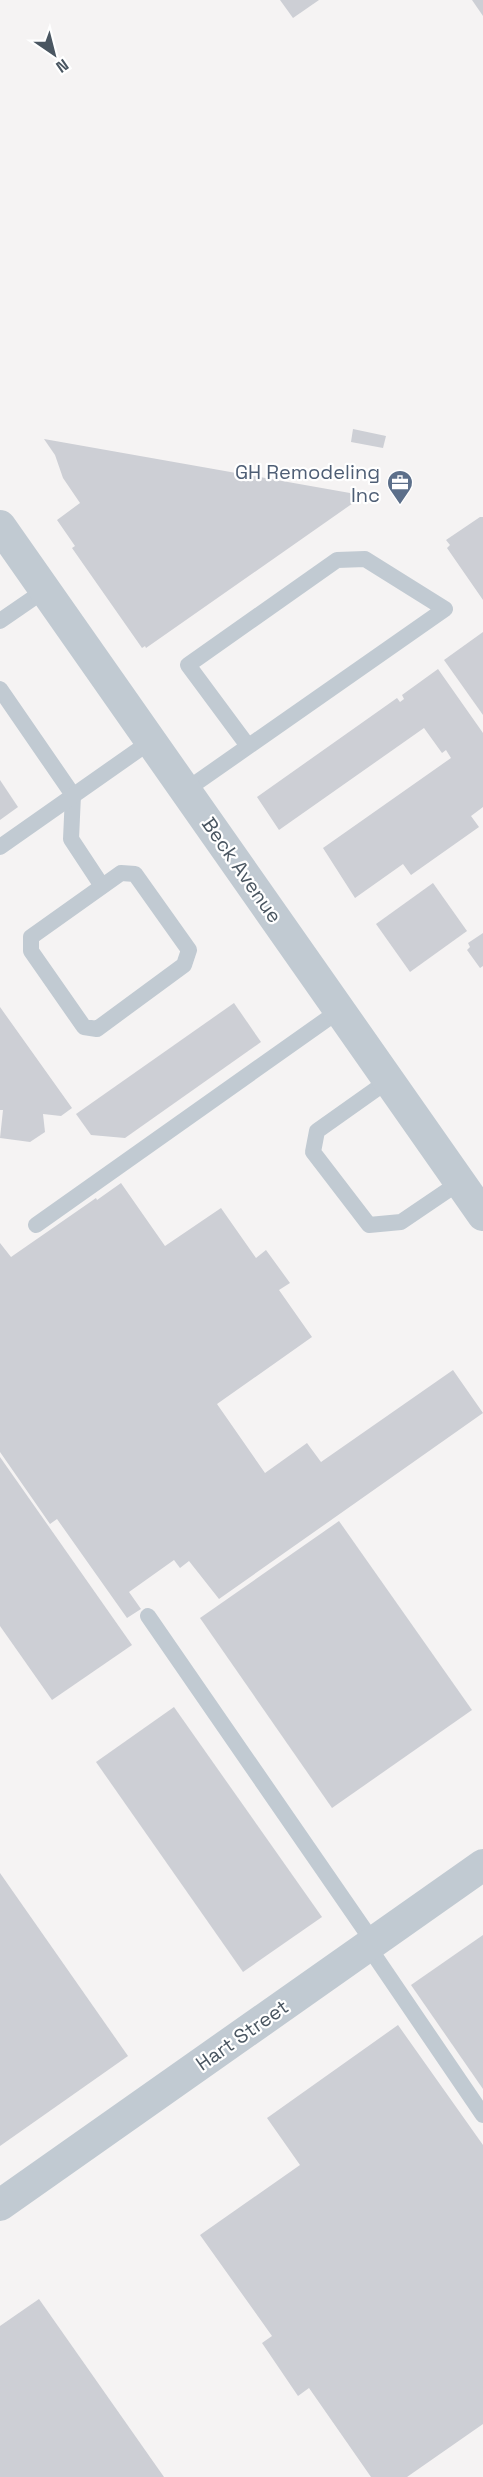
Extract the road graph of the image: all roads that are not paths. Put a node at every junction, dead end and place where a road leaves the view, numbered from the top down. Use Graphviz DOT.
graph roads {
  1 [pos="0,526"];
  2 [pos="45,590"];
  3 [pos="0,621"];
  4 [pos="0,689"];
  5 [pos="151,741"];
  6 [pos="248,746"];
  7 [pos="186,790"];
  8 [pos="74,795"];
  9 [pos="0,847"];
  10 [pos="102,886"];
  11 [pos="340,1010"];
  12 [pos="389,1080"];
  13 [pos="460,1182"];
  14 [pos="483,1215"];
  15 [pos="36,1225"];
  16 [pos="148,1616"];
  17 [pos="483,1865"];
  18 [pos="370,1944"];
  19 [pos="483,2115"];
  20 [pos="0,2205"];
  1 -- 2 [label="street, Beck Avenue"];
  2 -- 3 [label="lane"];
  2 -- 5 [label="street, Beck Avenue"];
  4 -- 8 [label="lane"];
  5 -- 7 [label="street, Beck Avenue"];
  5 -- 8 [label="lane"];
  6 -- 6 [label="lane"];
  6 -- 7 [label="lane"];
  7 -- 11 [label="street, Beck Avenue"];
  8 -- 9 [label="lane"];
  8 -- 10 [label="lane"];
  10 -- 10 [label="lane"];
  11 -- 12 [label="street, Beck Avenue"];
  11 -- 15 [label="lane"];
  12 -- 13 [label="street, Beck Avenue"];
  12 -- 13 [label="lane"];
  13 -- 14 [label="street, Beck Avenue"];
  16 -- 18 [label="lane"];
  17 -- 18 [label="street, Hart Street"];
  18 -- 19 [label="lane"];
  18 -- 20 [label="street, Hart Street"];
}
